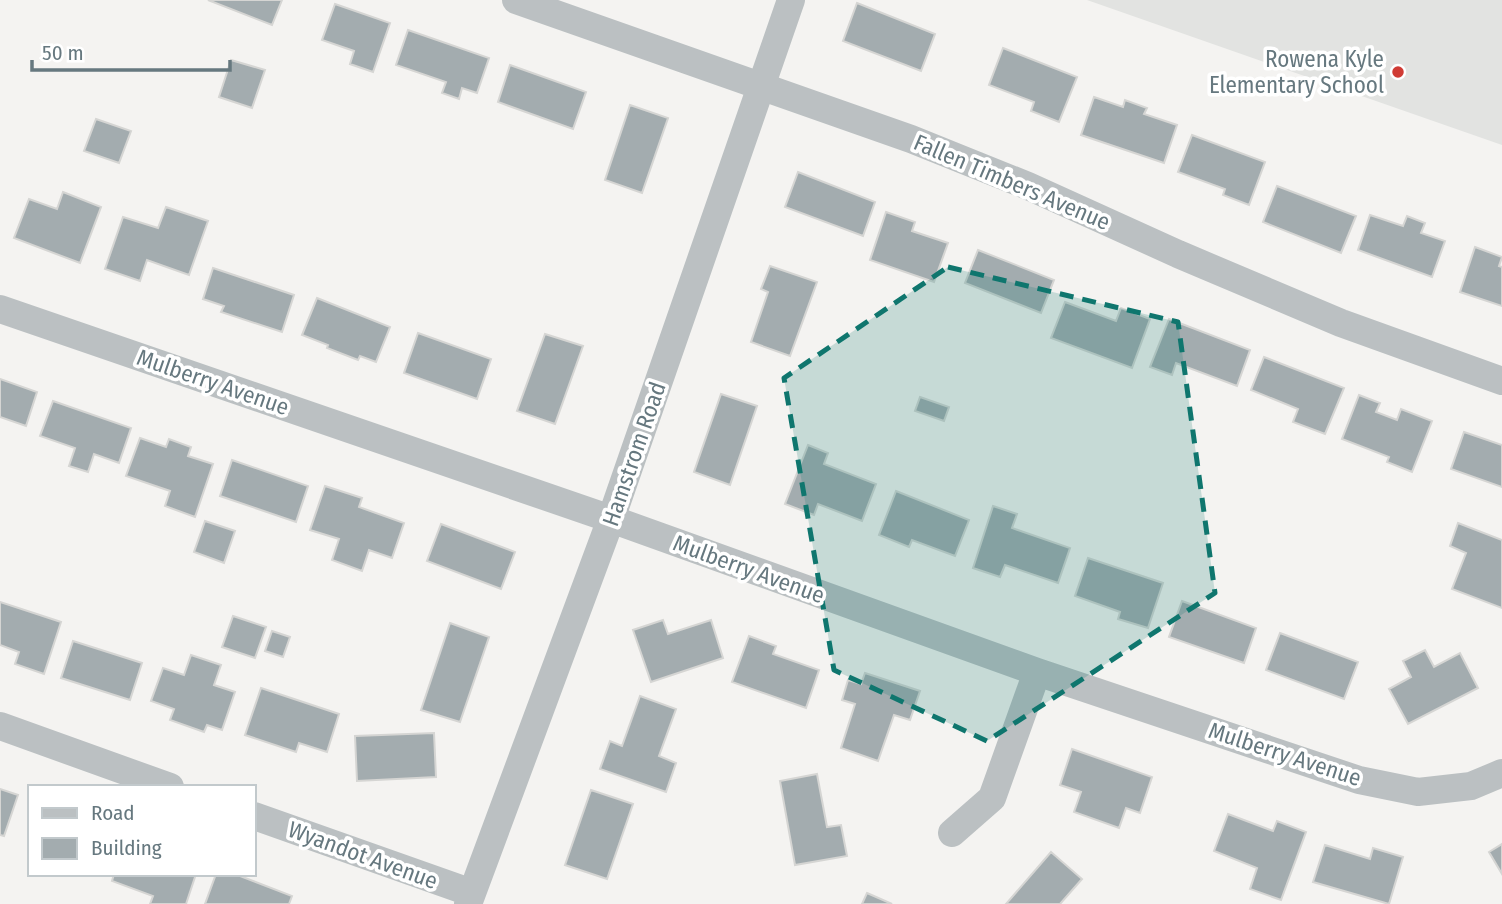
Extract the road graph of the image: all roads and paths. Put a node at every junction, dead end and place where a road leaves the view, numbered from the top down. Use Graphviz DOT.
graph roads {
  1 [pos="516,0"];
  2 [pos="791,0"];
  3 [pos="762,86"];
  4 [pos="0,309"];
  5 [pos="1502,382"];
  6 [pos="611,519"];
  7 [pos="1037,672"];
  8 [pos="0,726"];
  9 [pos="1502,773"];
  10 [pos="164,785"];
  11 [pos="256,817"];
  12 [pos="952,832"];
  13 [pos="470,899"];
  1 -- 3 [label="street, Fallen Timbers Avenue"];
  2 -- 3 [label="street, Hamstrom Road"];
  3 -- 5 [label="street, Fallen Timbers Avenue"];
  3 -- 6 [label="street, Hamstrom Road"];
  4 -- 6 [label="street, Mulberry Avenue"];
  6 -- 7 [label="street, Mulberry Avenue"];
  6 -- 13 [label="street, Hamstrom Road"];
  7 -- 9 [label="street, Mulberry Avenue"];
  7 -- 12 [label="street"];
  8 -- 10 [label="street"];
  11 -- 13 [label="street, Wyandot Avenue"];
}
